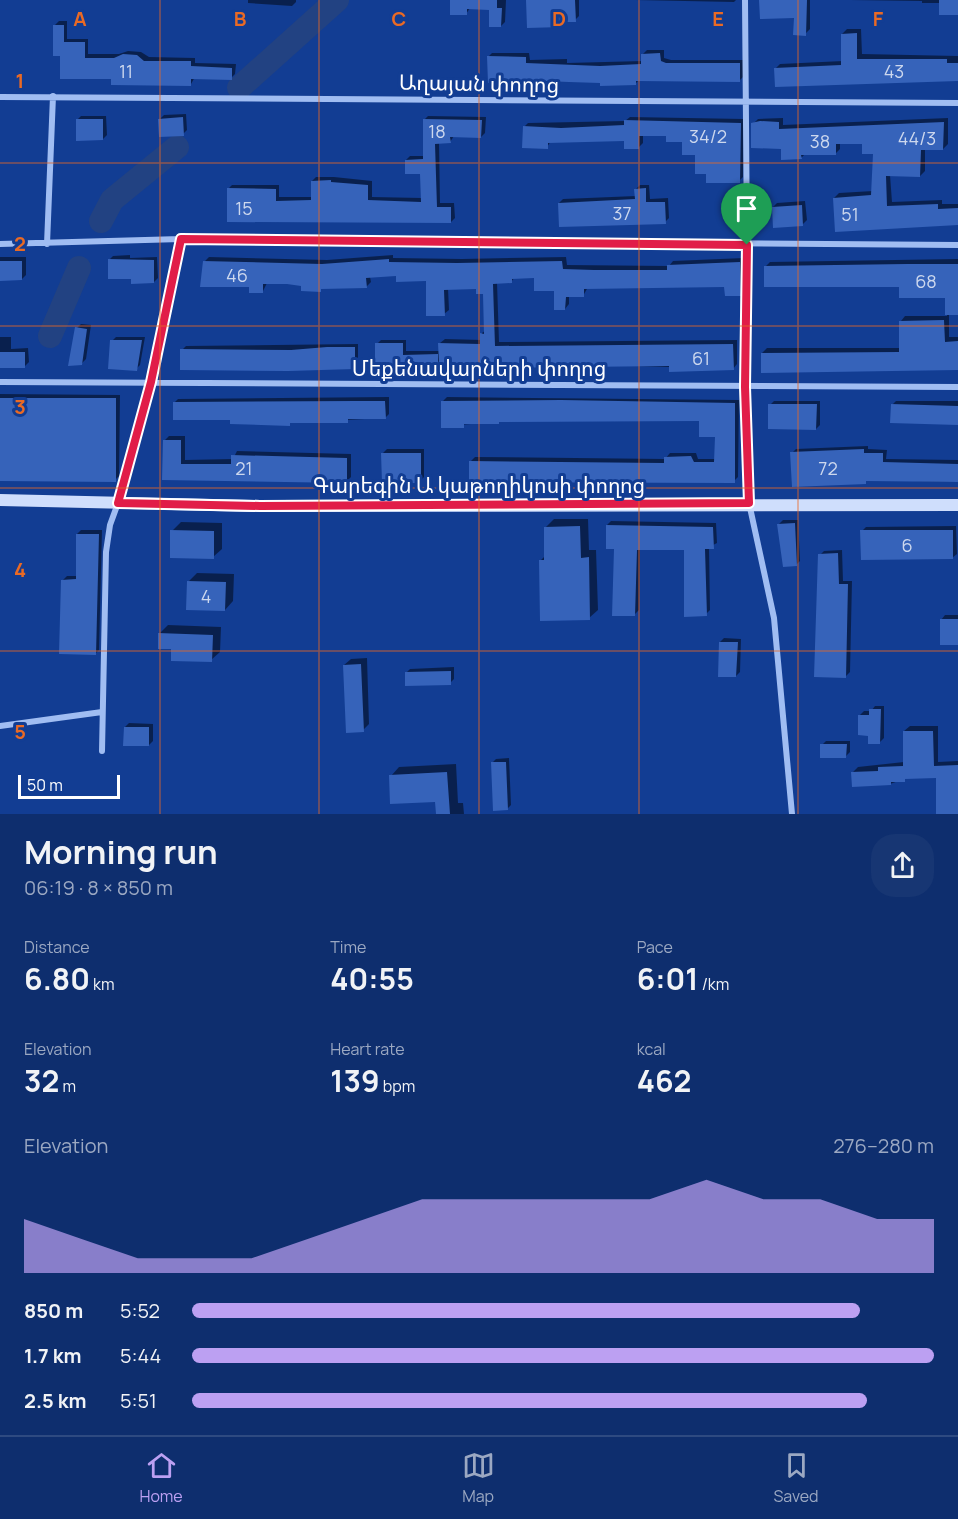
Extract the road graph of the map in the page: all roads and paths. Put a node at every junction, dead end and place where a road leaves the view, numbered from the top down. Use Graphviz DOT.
graph roads {
  1 [pos="746,0"];
  2 [pos="0,96"];
  3 [pos="53,96"];
  4 [pos="747,102"];
  5 [pos="958,102"];
  6 [pos="181,239"];
  7 [pos="0,244"];
  8 [pos="47,244"];
  9 [pos="747,245"];
  10 [pos="958,245"];
  11 [pos="0,382"];
  12 [pos="151,382"];
  13 [pos="745,387"];
  14 [pos="958,387"];
  15 [pos="0,500"];
  16 [pos="118,503"];
  17 [pos="749,503"];
  18 [pos="958,505"];
  19 [pos="102,712"];
  20 [pos="0,726"];
  21 [pos="102,751"];
  22 [pos="792,814"];
  1 -- 4 [label="street"];
  2 -- 3 [label="street, Աղայան փողոց"];
  3 -- 4 [label="street, Աղայան փողոց"];
  3 -- 8 [label="street"];
  4 -- 5 [label="street, Աղայան փողոց"];
  4 -- 9 [label="street"];
  6 -- 8 [label="street"];
  6 -- 9 [label="street"];
  6 -- 12 [label="street"];
  7 -- 8 [label="street"];
  9 -- 10 [label="street"];
  9 -- 13 [label="street"];
  11 -- 12 [label="street, Մեքենավարների փողոց"];
  12 -- 13 [label="street, Մեքենավարների փողոց"];
  12 -- 16 [label="street"];
  13 -- 14 [label="street, Մեքենավարների փողոց"];
  13 -- 17 [label="street"];
  15 -- 16 [label="street, Գարեգին Ա կաթողիկոսի փողոց"];
  16 -- 17 [label="street, Գարեգին Ա կաթողիկոսի փողոց"];
  16 -- 19 [label="street"];
  17 -- 18 [label="street, Գարեգին Ա կաթողիկոսի փողոց"];
  17 -- 22 [label="street"];
  19 -- 20 [label="street"];
  19 -- 21 [label="street"];
}
